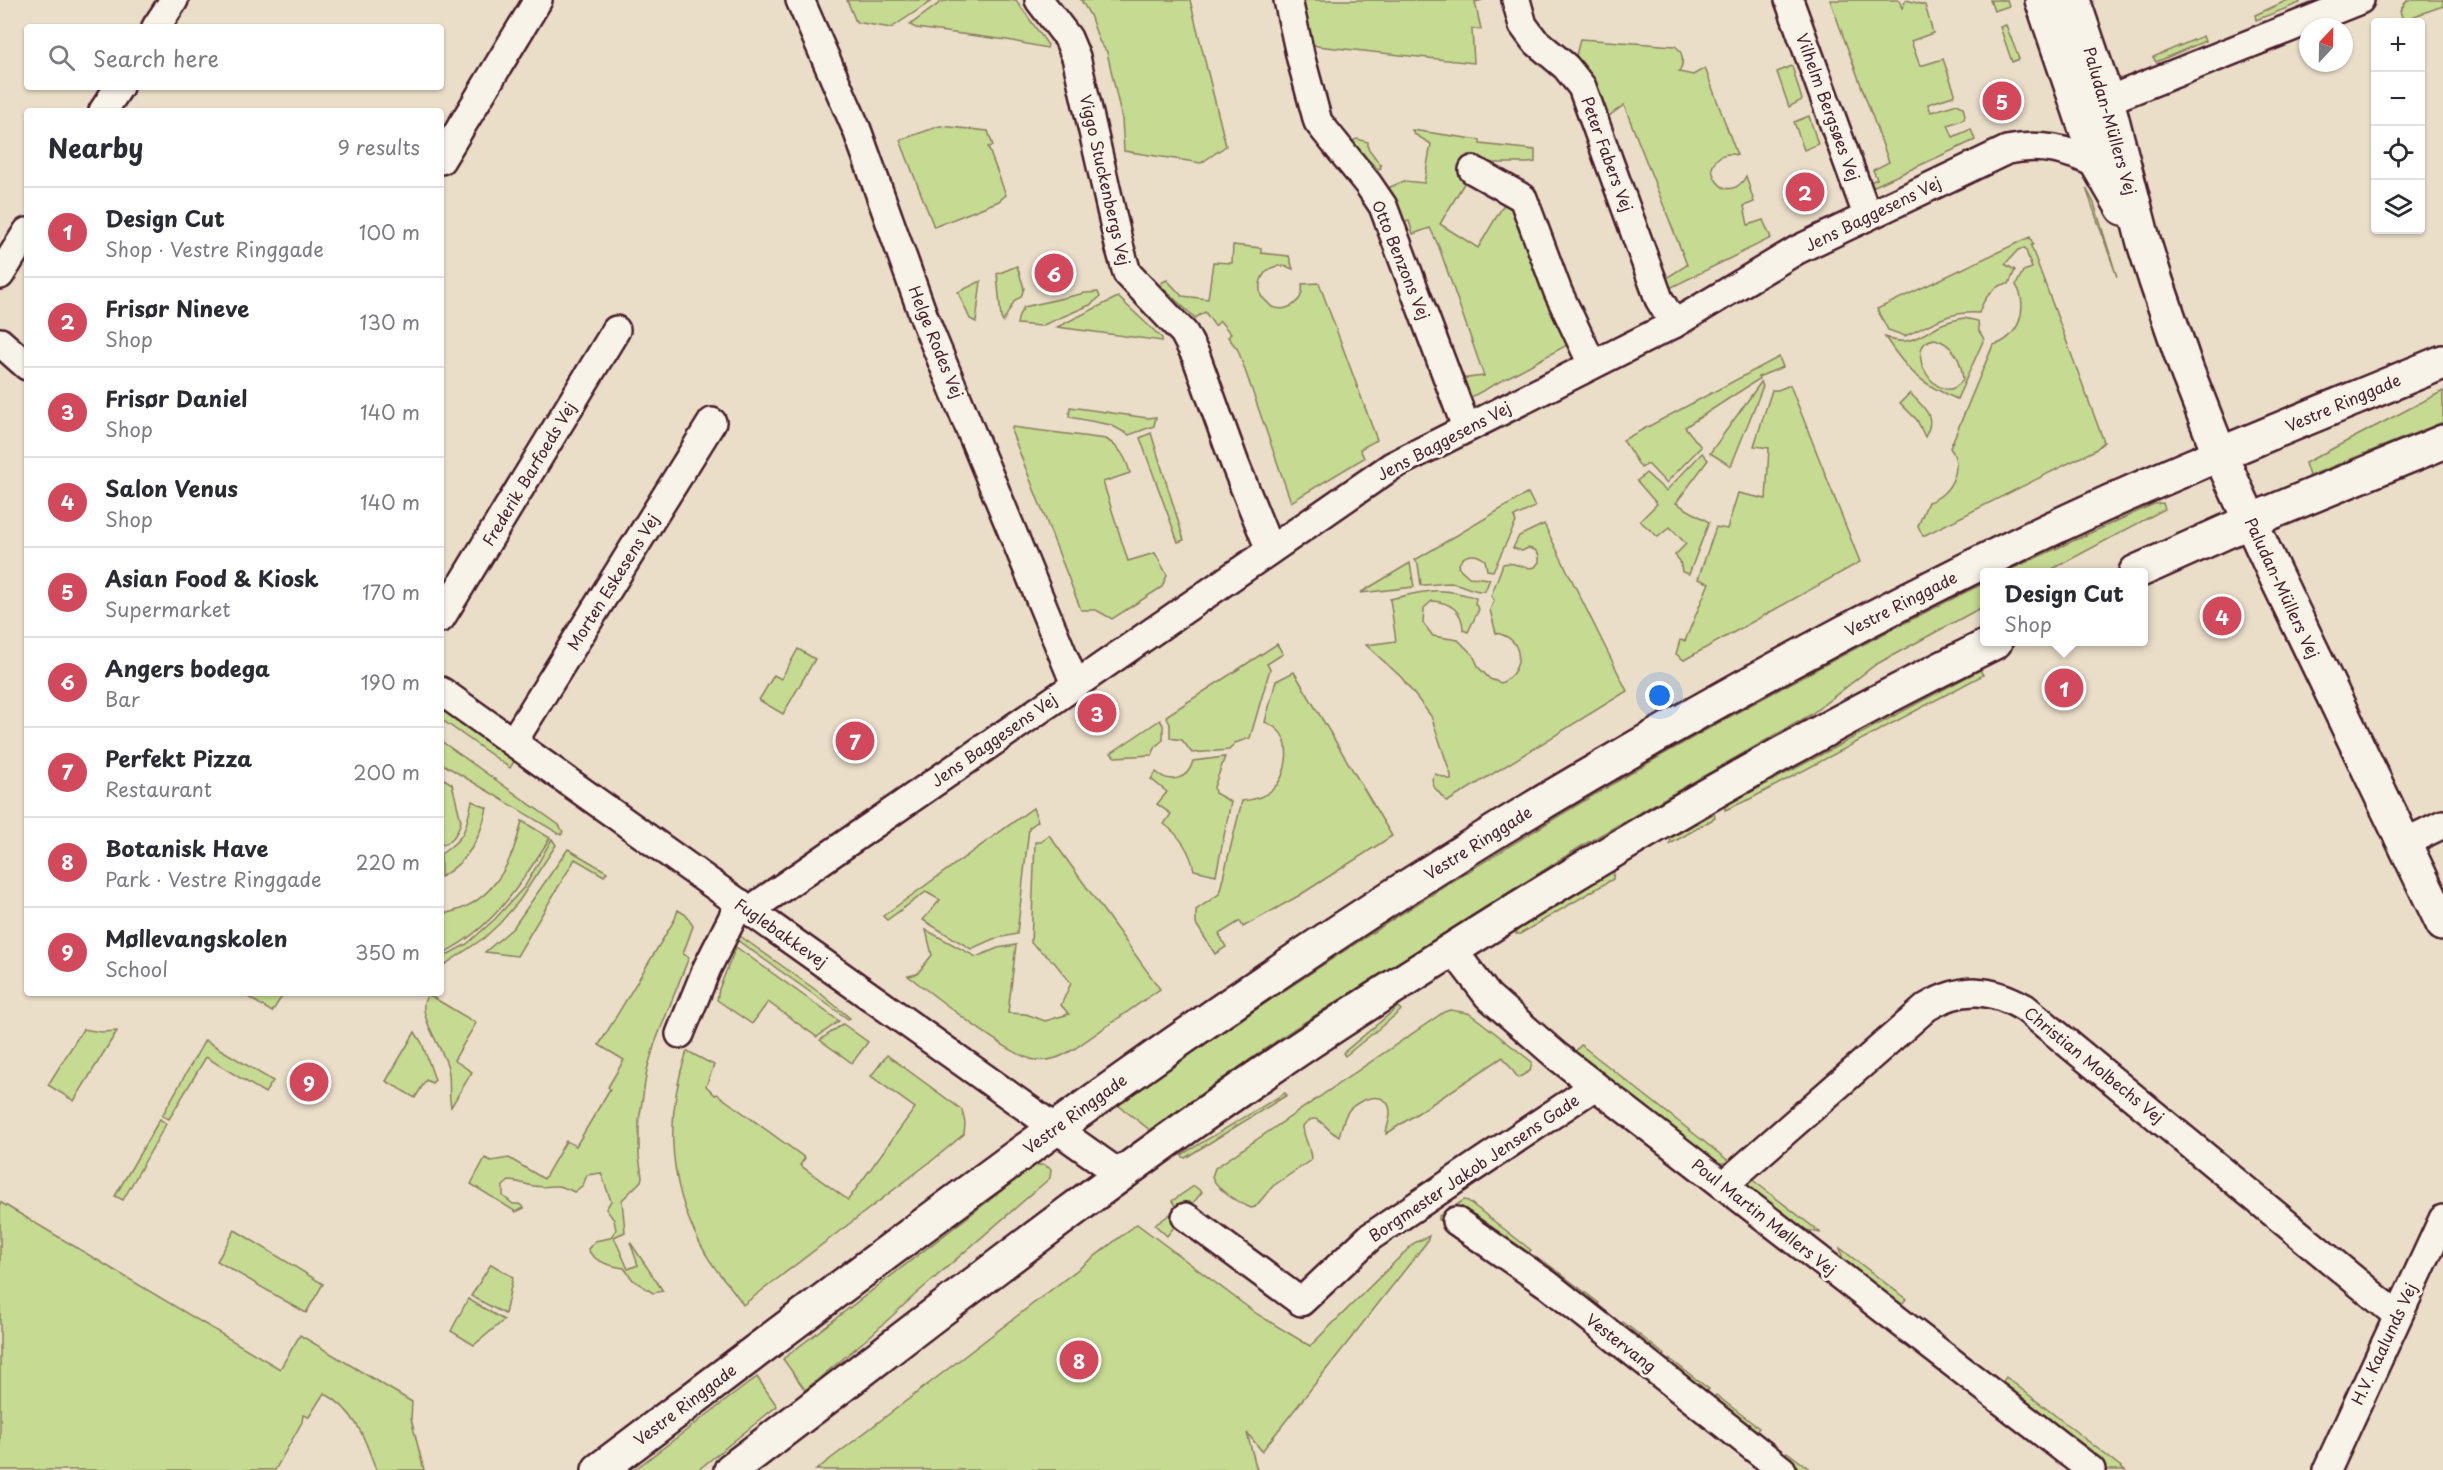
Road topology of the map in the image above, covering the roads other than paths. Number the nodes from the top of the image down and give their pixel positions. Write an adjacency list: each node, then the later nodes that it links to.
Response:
1 (174, 0): 12 (street)
2 (518, 0): 16 (street)
3 (538, 0): 17 (street)
4 (800, 0): 39 (street, Helge Rodes Vej)
5 (1039, 0): 35 (street, Viggo Stuckenbergs Vej)
6 (1288, 0): 31 (street, Otto Benzons Vej)
7 (1516, 0): 24 (street, Peter Fabers Vej)
8 (1788, 0): 20 (street, Vilhelm Bergsøes Vej)
9 (2042, 0): 14 (main road, Paludan-Müllers Vej)
10 (2073, 0): 14 (main road, Paludan-Müllers Vej)
11 (2360, 0): 14 (street)
12 (158, 24)
13 (117, 90): 15 (street)
14 (2093, 105): 18 (main road, Paludan-Müllers Vej); 22 (main road, Paludan-Müllers Vej)
15 (106, 108)
16 (444, 123)
17 (444, 155)
18 (2098, 165): 20 (street, Jens Baggesens Vej); 22 (main road, Paludan-Müllers Vej)
19 (1473, 170): 29 (street)
20 (1867, 215): 24 (street, Jens Baggesens Vej)
21 (24, 237): 23 (street)
22 (2144, 243): 33 (main road, Paludan-Müllers Vej)
23 (0, 275)
24 (1674, 324): 29 (street, Jens Baggesens Vej)
25 (616, 330): 37 (street, Frederik Barfoeds Vej)
26 (0, 342): 28 (street)
27 (2443, 362): 33 (main road, Vestre Ringgade)
28 (24, 363)
29 (1592, 364): 31 (street, Jens Baggesens Vej)
30 (712, 422): 41 (street, Morten Eskesens Vej)
31 (1466, 427): 35 (street, Jens Baggesens Vej)
32 (2443, 442): 34 (main road)
33 (2220, 455): 34 (main road, Paludan-Müllers Vej); 49 (main road, Vestre Ringgade)
34 (2250, 521): 36 (main road); 43 (main road, Paludan-Müllers Vej)
35 (1270, 550): 39 (street, Jens Baggesens Vej)
36 (2147, 568)
37 (444, 613)
38 (1987, 646): 46 (main road)
39 (1075, 684): 44 (street, Jens Baggesens Vej)
40 (444, 693): 41 (street, Fuglebakkevej)
41 (513, 742): 44 (street, Fuglebakkevej)
42 (2443, 824): 43 (street)
43 (2404, 843): 45 (main road, Paludan-Müllers Vej)
44 (745, 907): 47 (street); 49 (street, Fuglebakkevej)
45 (2443, 924)
46 (1452, 949): 48 (street, Poul Martin Møllers Vej); 50 (main road)
47 (680, 1034)
48 (1595, 1086): 51 (street, Poul Martin Møllers Vej); 52 (street, Borgmester Jakob Jensens Gade)
49 (1054, 1128): 50 (street, Fuglebakkevej); 56 (main road, Vestre Ringgade)
50 (1121, 1175): 57 (main road)
51 (1724, 1185): 55 (street, Christian Molbechs Vej); 59 (street, Poul Martin Møllers Vej)
52 (1186, 1217)
53 (2443, 1219): 55 (street, H.V. Kaalunds Vej)
54 (1456, 1221): 58 (street, Vestervang)
55 (2397, 1315): 60 (street, H.V. Kaalunds Vej)
56 (599, 1470)
57 (731, 1470)
58 (1782, 1470)
59 (2091, 1470)
60 (2327, 1470)

